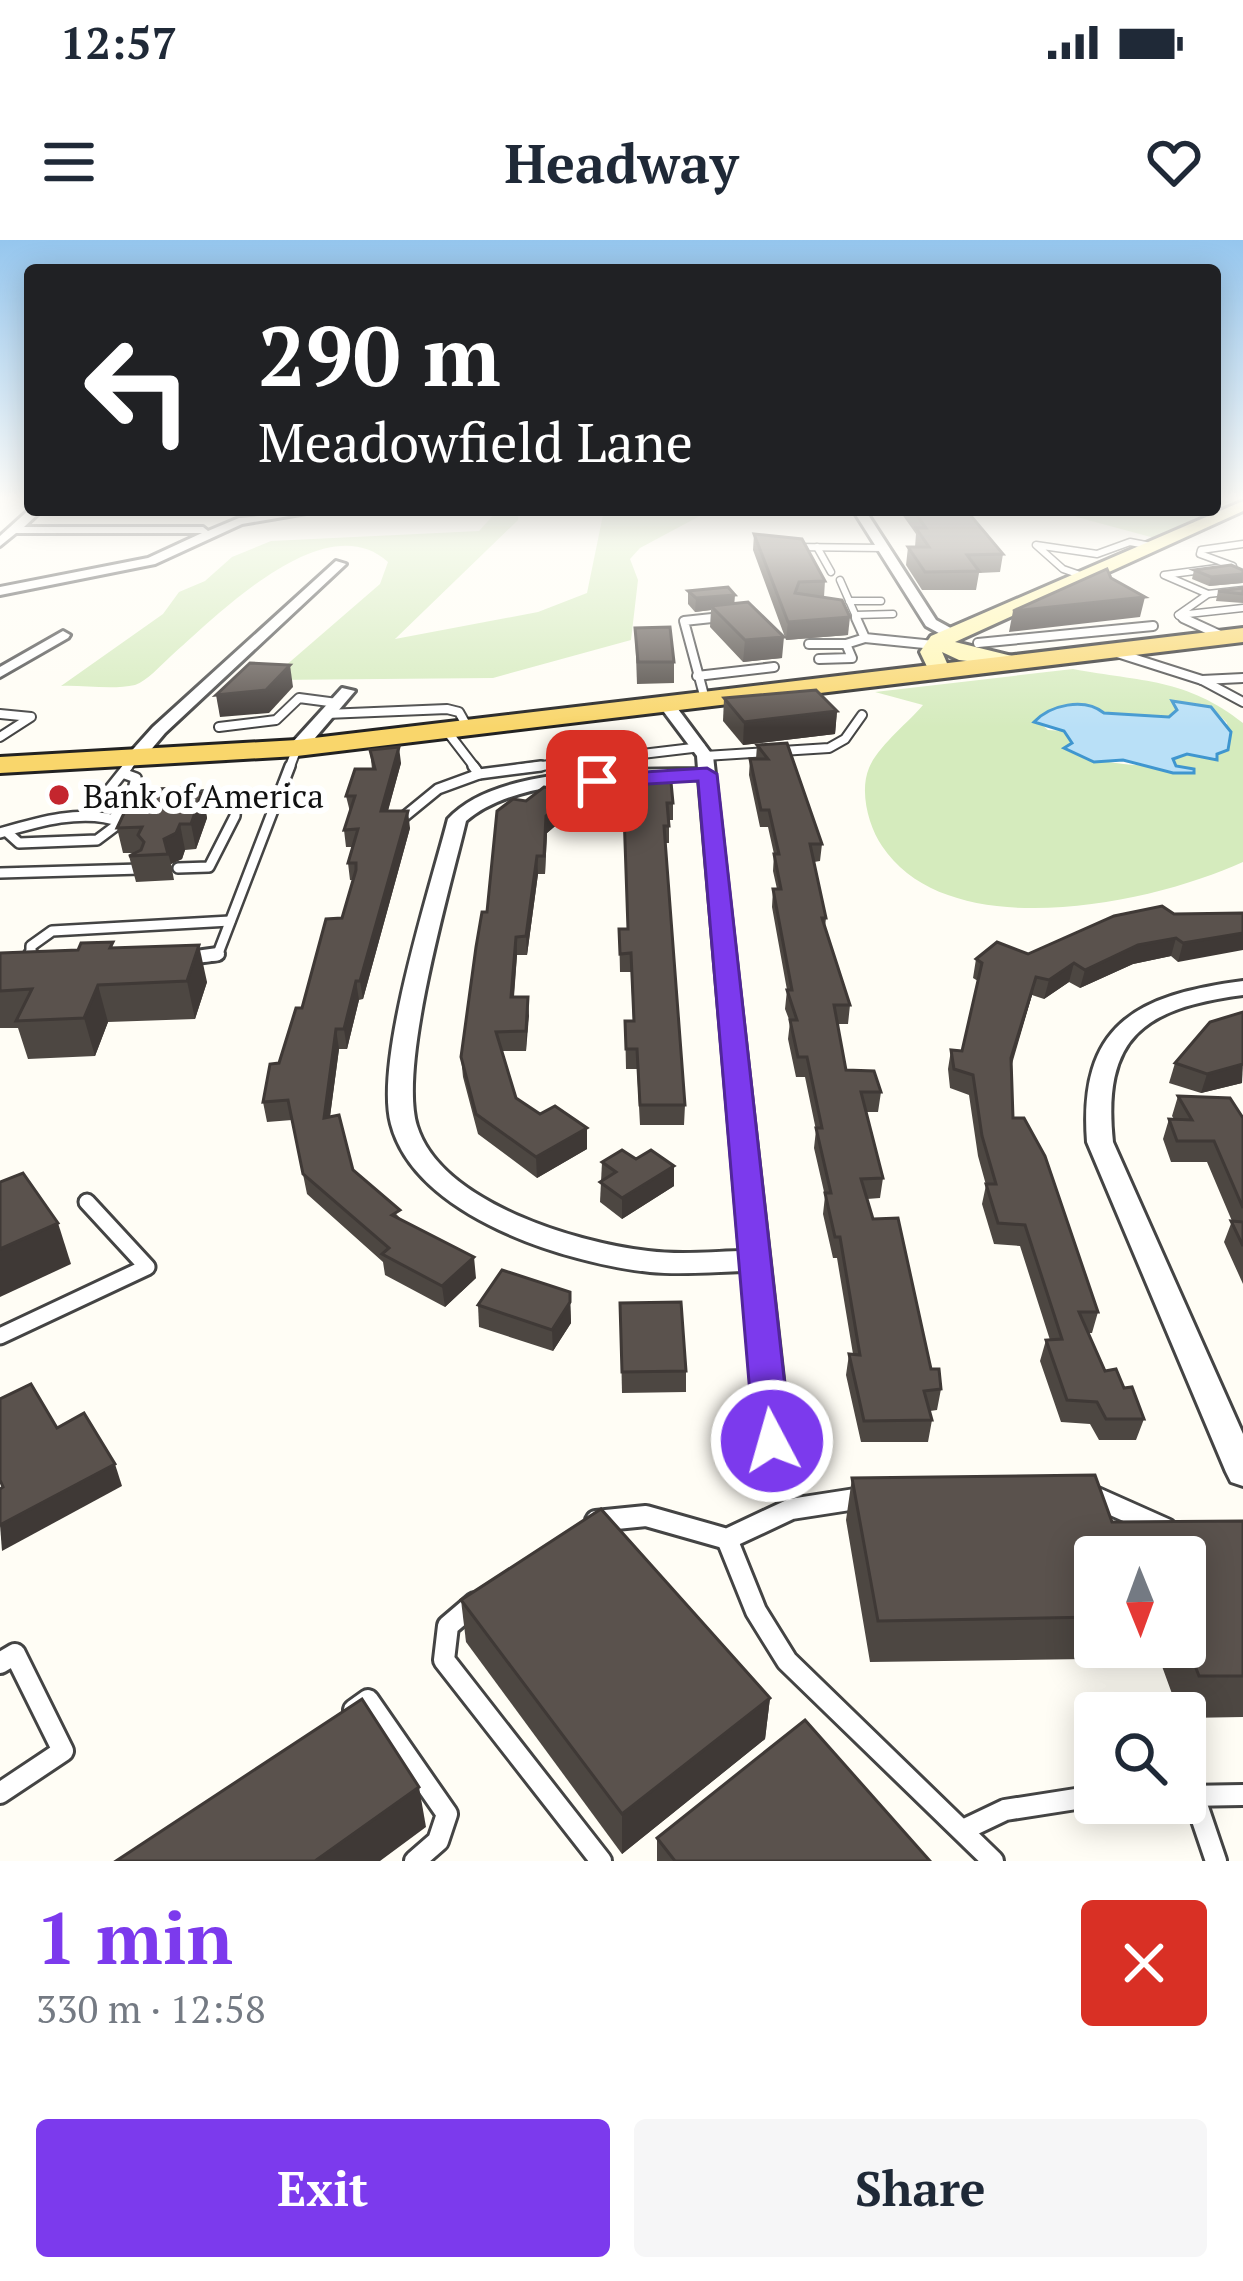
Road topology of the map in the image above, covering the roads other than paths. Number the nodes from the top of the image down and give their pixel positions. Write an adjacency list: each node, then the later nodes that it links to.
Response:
1 (72, 577): 8 (street)
2 (326, 577): 42 (street)
3 (901, 577): 24 (street)
4 (1065, 577): 24 (street)
5 (1168, 577): 9 (lane)
6 (840, 580): 12 (lane)
7 (1243, 590): 9 (lane)
8 (0, 591)
9 (1208, 594): 16 (lane)
10 (881, 601): 12 (lane)
11 (834, 606): 12 (lane)
12 (852, 607): 15 (lane); 19 (lane)
13 (1243, 608): 16 (lane)
14 (746, 614): 30 (lane)
15 (893, 614)
16 (1178, 615): 18 (lane)
17 (63, 635): 27 (street)
18 (1238, 637): 20 (main road)
19 (865, 638): 23 (lane); 24 (lane)
20 (1115, 640): 21 (lane); 24 (main road); 29 (lane)
21 (978, 643)
22 (809, 644): 23 (lane)
23 (846, 644): 25 (lane)
24 (941, 648): 30 (main road)
25 (819, 659)
26 (774, 667): 30 (lane)
27 (0, 673)
28 (1243, 677): 29 (lane)
29 (1202, 680): 32 (lane)
30 (701, 688): 33 (main road)
31 (337, 702): 36 (lane); 37 (lane); 39 (street)
32 (1243, 702)
33 (666, 704): 37 (main road); 40 (street)
34 (0, 714): 38 (lane)
35 (862, 715): 40 (lane)
36 (219, 727)
37 (457, 729): 39 (main road); 43 (lane)
38 (0, 737)
39 (297, 748): 42 (main road); 51 (lane)
40 (704, 759): 43 (lane); 56 (street); 56 (street)
41 (0, 765): 42 (main road)
42 (128, 767): 44 (lane); 44 (lane)
43 (479, 774): 45 (lane)
44 (116, 801): 46 (lane); 48 (lane)
45 (405, 816)
46 (113, 819): 47 (lane); 47 (lane)
47 (4, 833)
48 (178, 868)
49 (141, 869): 50 (lane)
50 (0, 873)
51 (230, 921): 52 (lane); 53 (lane)
52 (168, 959)
53 (54, 963)
54 (1243, 988): 59 (street)
55 (88, 1202): 57 (lane)
56 (754, 1261): 58 (street)
57 (0, 1336)
58 (772, 1441)
59 (1243, 1472)
60 (1078, 1493): 63 (lane)
61 (872, 1497): 64 (lane)
62 (571, 1536): 64 (lane)
63 (1186, 1536)
64 (727, 1539): 73 (lane)
65 (500, 1585): 75 (lane)
66 (0, 1663): 68 (lane)
67 (330, 1727): 74 (lane)
68 (0, 1793)
69 (1206, 1796): 70 (lane)
70 (1243, 1796)
71 (1074, 1799): 73 (lane)
72 (1201, 1824): 77 (lane)
73 (963, 1830): 76 (lane)
74 (416, 1861)
75 (601, 1861)
76 (993, 1861)
77 (1216, 1861)

